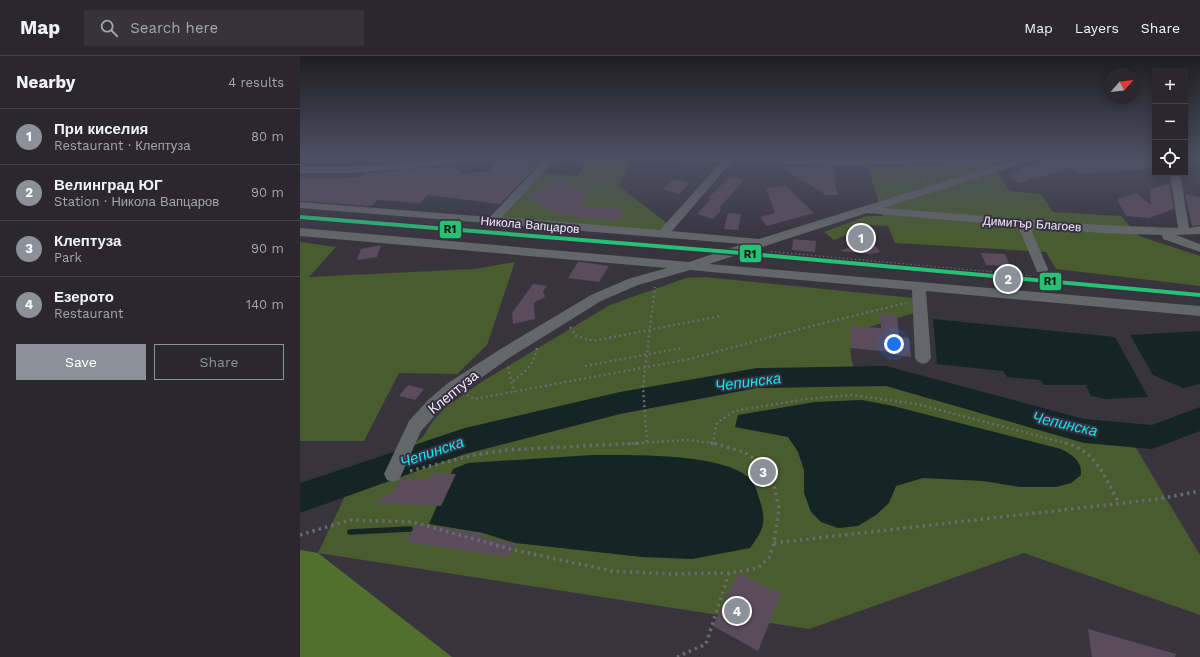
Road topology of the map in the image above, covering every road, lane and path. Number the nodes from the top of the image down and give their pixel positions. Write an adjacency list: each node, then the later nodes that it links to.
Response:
1 (526, 185): 9 (street)
2 (706, 185): 15 (street)
3 (925, 185): 6 (path)
4 (942, 185): 6 (street, Клептуза)
5 (1177, 185): 14 (street)
6 (926, 190): 8 (street, Клептуза)
7 (300, 205): 9 (street, Никола Вапцаров)
8 (864, 210): 10 (street, Димитър Благоев); 16 (street, Клептуза)
9 (491, 222): 15 (street, Никола Вапцаров)
10 (1023, 224): 12 (street, Димитър Благоев); 19 (street)
11 (1200, 230): 14 (street, Димитър Благоев)
12 (1153, 231): 14 (street, Димитър Благоев); 17 (street)
13 (300, 232): 18 (street)
14 (1184, 232)
15 (662, 235): 16 (street, Никола Вапцаров)
16 (761, 242): 18 (street, Клептуза); 19 (path)
17 (1200, 248)
18 (687, 267): 20 (street, Клептуза); 21 (street)
19 (1042, 269)
20 (655, 275): 24 (street, Клептуза); 25 (path)
21 (920, 294): 22 (street); 29 (street); 31 (path)
22 (1200, 311)
23 (720, 316): 25 (path)
24 (564, 318): 25 (path); 26 (street, Клептуза)
25 (649, 329): 28 (path)
26 (540, 333): 32 (street, Клептуза); 33 (path)
27 (682, 348): 28 (path)
28 (646, 355): 30 (path); 31 (path)
29 (923, 358)
30 (585, 366)
31 (644, 368): 33 (path); 34 (path)
32 (454, 388): 33 (path); 37 (street, Клептуза)
33 (514, 392)
34 (648, 442): 35 (path); 36 (path)
35 (713, 443): 39 (path); 41 (path)
36 (430, 467)
37 (394, 472)
38 (1200, 491): 39 (path)
39 (1119, 503): 41 (path)
40 (300, 535): 42 (path)
41 (774, 543): 42 (path)
42 (729, 573): 43 (path)
43 (677, 657)

